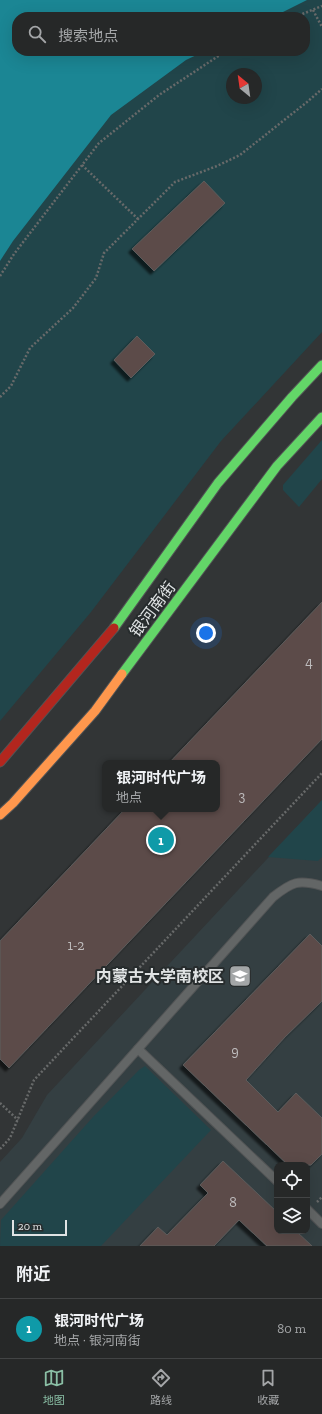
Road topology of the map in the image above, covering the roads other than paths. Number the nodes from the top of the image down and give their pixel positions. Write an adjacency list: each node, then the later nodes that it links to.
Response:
1 (322, 365): 3 (main road, 银河南街)
2 (322, 417): 4 (main road, 银河南街)
3 (0, 762)
4 (0, 815)
5 (322, 886): 6 (lane)
6 (138, 1049): 7 (lane); 8 (lane)
7 (274, 1178)
8 (0, 1204)
9 (310, 1212): 10 (lane)
10 (322, 1224)

